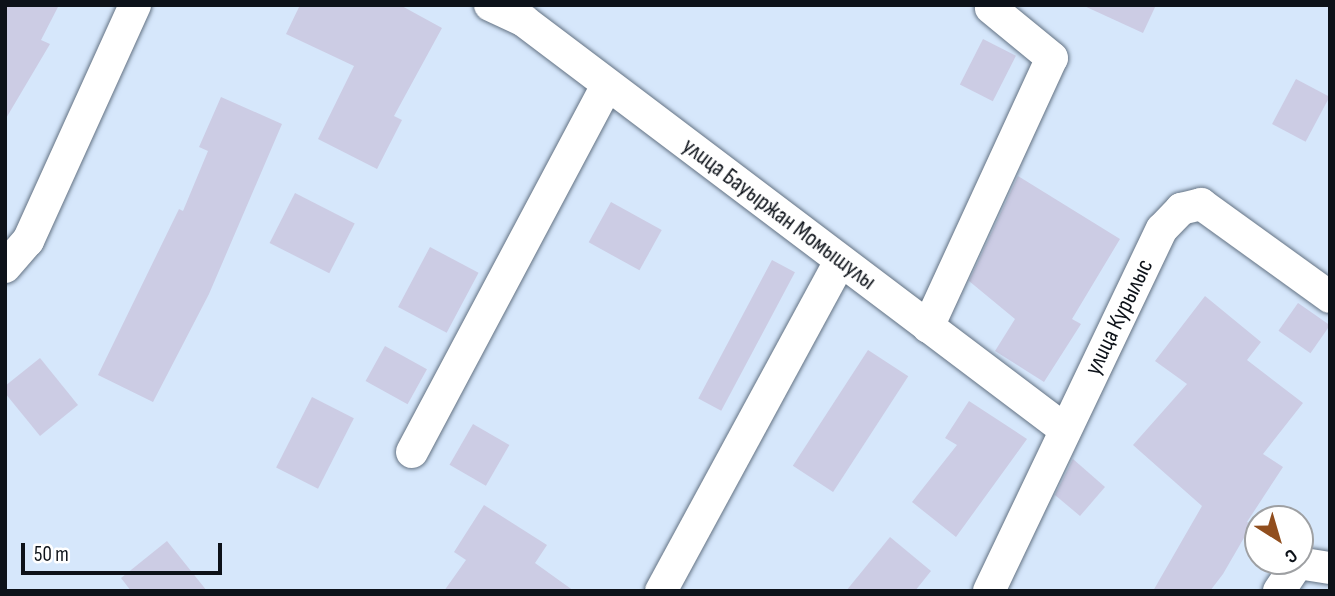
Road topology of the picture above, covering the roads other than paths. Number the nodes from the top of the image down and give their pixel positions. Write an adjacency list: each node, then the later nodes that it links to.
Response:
1 (135, 5): 7 (street)
2 (490, 5): 4 (street, улица Бауыржан Момышулы)
3 (991, 8): 9 (street)
4 (529, 13): 5 (street, улица Бауыржан Момышулы)
5 (607, 85): 6 (street, улица Бауыржан Момышулы); 11 (street)
6 (840, 261): 9 (street, улица Бауыржан Момышулы); 13 (street)
7 (5, 267)
8 (1330, 297): 10 (street, улица Курылыс)
9 (928, 327): 10 (street, улица Бауыржан Момышулы)
10 (1064, 429): 14 (street, улица Курылыс)
11 (412, 452)
12 (1330, 568): 15 (street)
13 (661, 591)
14 (989, 591)
15 (1279, 591)

